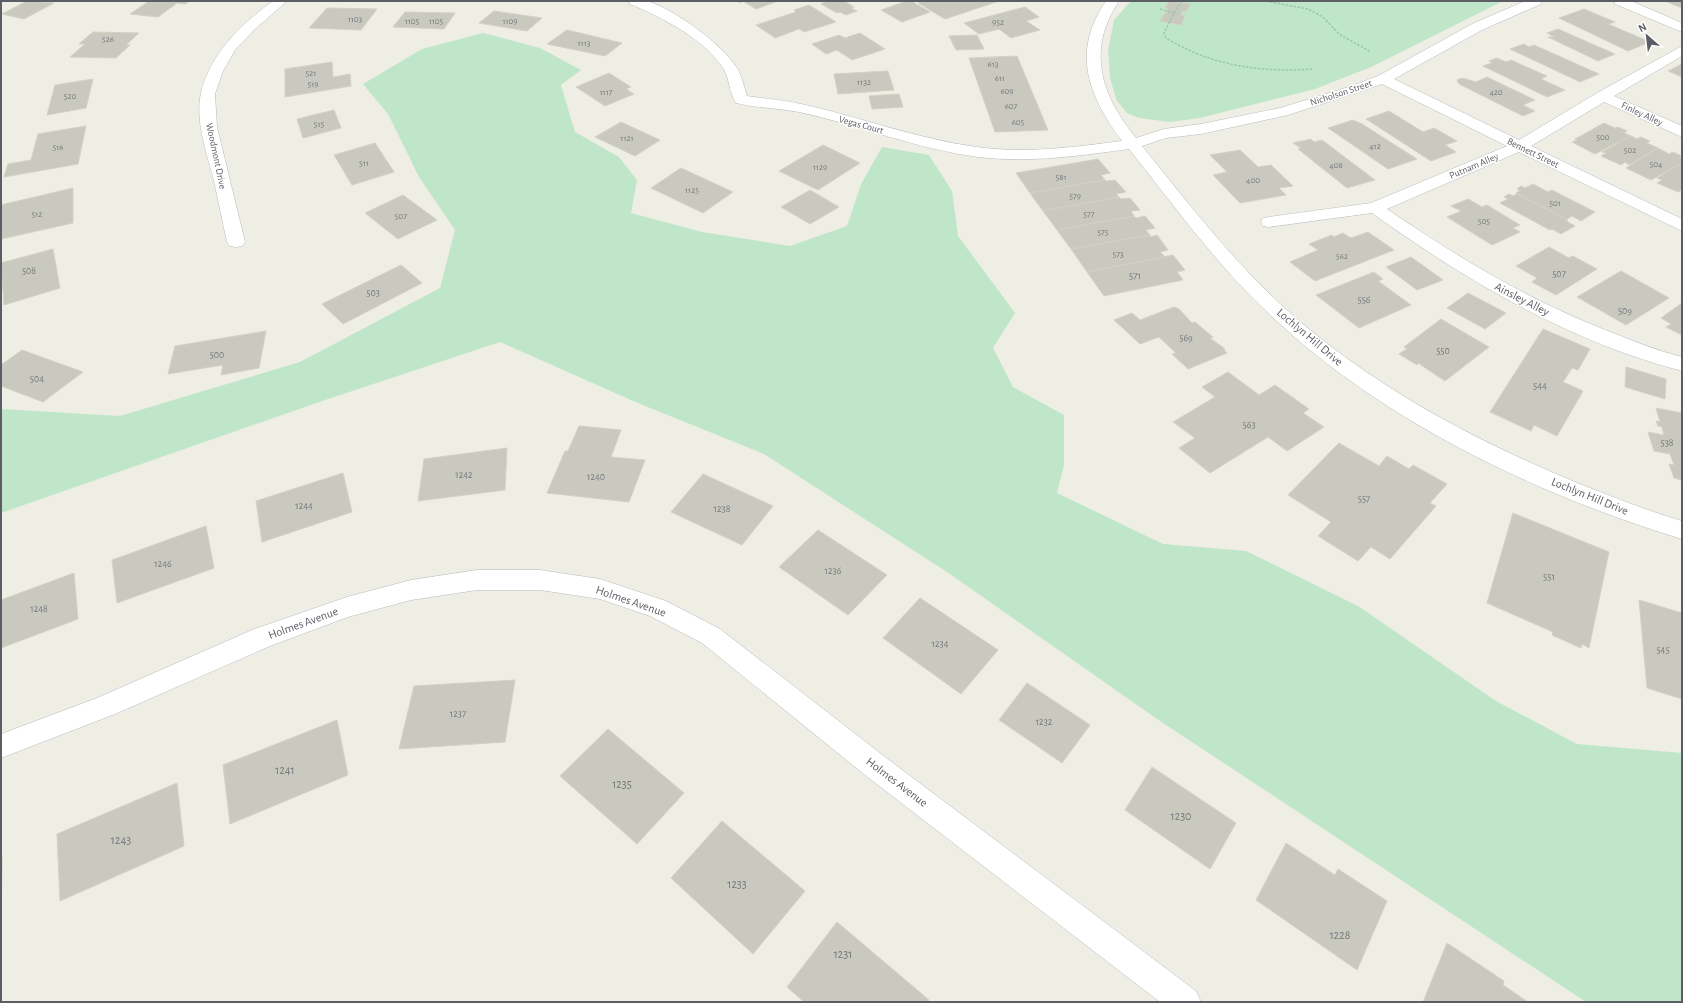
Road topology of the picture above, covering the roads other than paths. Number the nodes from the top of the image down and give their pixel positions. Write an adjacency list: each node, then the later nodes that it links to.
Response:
1 (281, 1): 16 (street, Woodmont Drive)
2 (635, 1): 11 (street, Vegas Court)
3 (1536, 1): 8 (street, Nicholson Street)
4 (1620, 1): 6 (street)
5 (1110, 2): 11 (street, Lochlyn Hill Drive)
6 (1682, 28)
7 (1682, 50): 9 (street, Putnam Alley)
8 (1383, 79): 11 (street, Nicholson Street); 12 (street, Bennett Street)
9 (1602, 96): 10 (street, Finley Alley); 12 (street, Putnam Alley)
10 (1682, 132)
11 (1132, 144): 18 (street, Lochlyn Hill Drive)
12 (1519, 146): 13 (street, Putnam Alley); 15 (street, Bennett Street)
13 (1375, 208): 14 (street, Putnam Alley); 17 (street, Ainsley Alley)
14 (1269, 222)
15 (1682, 226)
16 (236, 242)
17 (1682, 364)
18 (1682, 530)
19 (1, 746): 20 (street, Holmes Avenue)
20 (1185, 1002)

